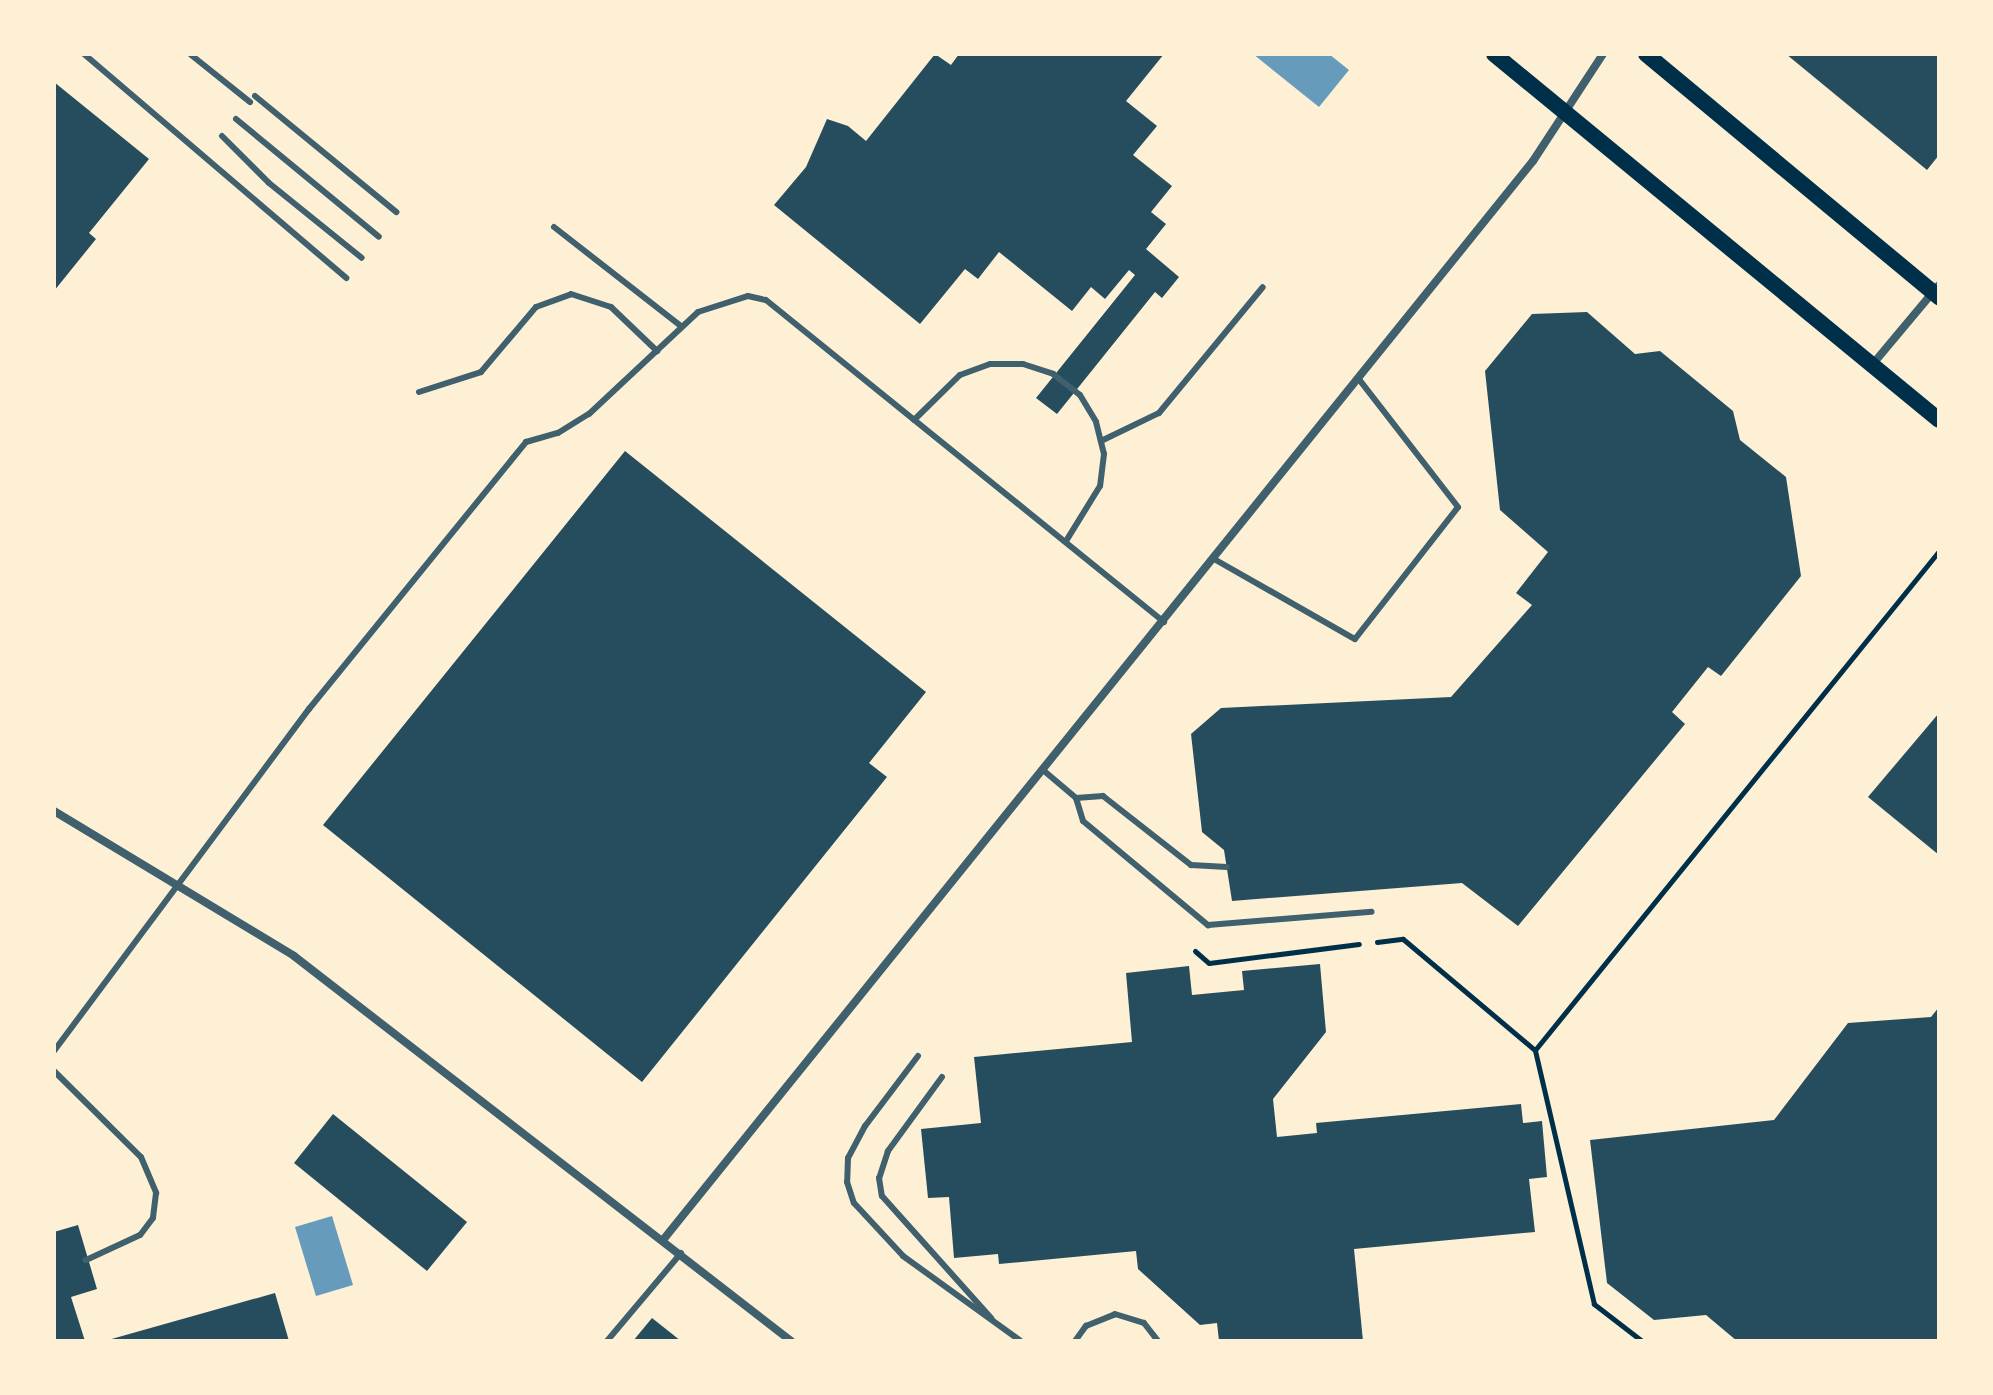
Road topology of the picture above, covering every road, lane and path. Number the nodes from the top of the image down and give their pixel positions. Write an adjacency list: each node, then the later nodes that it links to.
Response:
1 (84, 54): 13 (lane)
2 (190, 54): 9 (lane)
3 (1494, 54): 6 (main road)
4 (1603, 54): 6 (street)
5 (1646, 54): 15 (main road)
6 (1566, 116): 18 (main road); 19 (street)
7 (236, 119): 11 (lane)
8 (222, 136): 12 (lane)
9 (396, 212)
10 (554, 227): 16 (lane)
11 (379, 237)
12 (362, 258)
13 (346, 278)
14 (1263, 287): 23 (lane)
15 (1937, 292): 18 (street)
16 (682, 327): 17 (lane); 21 (lane)
17 (657, 351): 20 (lane); 32 (lane)
18 (1872, 365): 22 (main road)
19 (1358, 378): 26 (street); 26 (lane)
20 (419, 392)
21 (914, 420): 23 (lane); 24 (lane)
22 (1939, 420)
23 (1101, 441): 24 (lane)
24 (1066, 541): 27 (lane)
25 (1939, 551): 47 (path)
26 (1214, 559): 27 (street)
27 (1164, 622): 28 (street)
28 (1043, 770): 29 (lane); 38 (street)
29 (1076, 798): 31 (lane); 33 (lane)
30 (54, 811): 32 (street)
31 (1227, 867)
32 (177, 882): 34 (lane); 38 (street)
33 (1371, 912)
34 (54, 1051)
35 (918, 1056): 41 (lane)
36 (54, 1071): 40 (lane)
37 (942, 1077): 41 (lane)
38 (663, 1240): 39 (street)
39 (681, 1253): 42 (lane); 43 (street)
40 (86, 1260)
41 (996, 1324): 44 (lane)
42 (607, 1341)
43 (791, 1341)
44 (1021, 1341)
45 (1075, 1341): 46 (lane)
46 (1158, 1341)
47 (1642, 1341)

